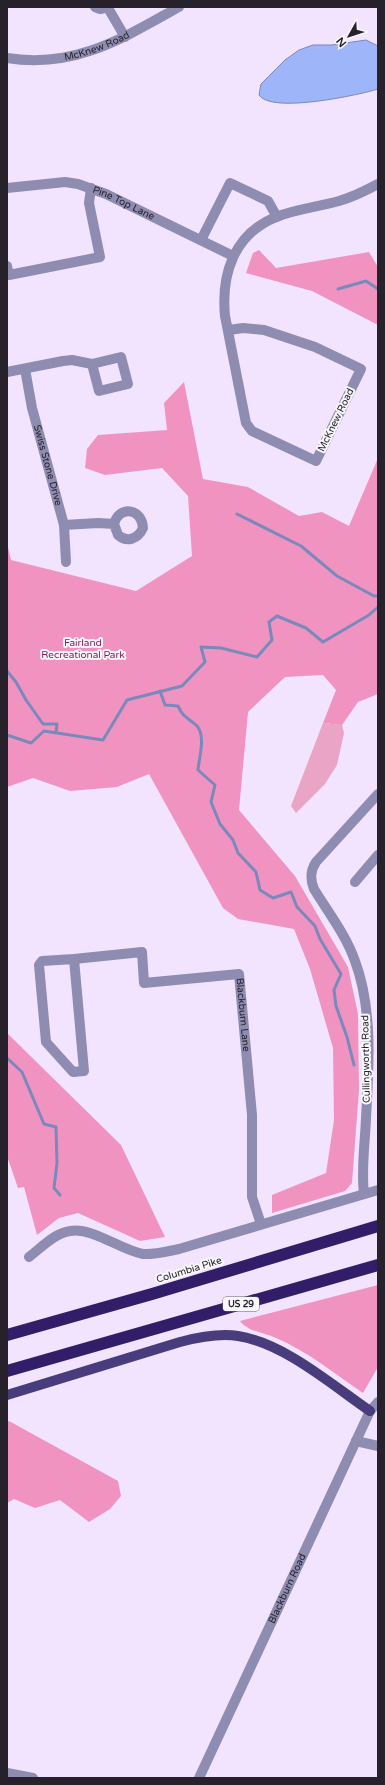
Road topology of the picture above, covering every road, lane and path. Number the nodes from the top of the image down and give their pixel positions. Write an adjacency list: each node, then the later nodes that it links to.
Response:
1 (94, 7): 2 (street)
2 (109, 7): 4 (street)
3 (179, 7): 4 (street, McKnew Road)
4 (125, 37): 5 (street, McKnew Road)
5 (7, 58)
6 (378, 184): 9 (street, McKnew Road)
7 (7, 188): 8 (street, Pine Top Lane)
8 (91, 188): 10 (street, Pine Top Lane); 12 (street)
9 (277, 217): 10 (street); 11 (street, McKnew Road)
10 (201, 240): 11 (street, Pine Top Lane)
11 (233, 256): 13 (street, McKnew Road)
12 (7, 266)
13 (229, 330): 13 (street, McKnew Road)
14 (92, 364): 15 (street)
15 (25, 369): 16 (street); 18 (street, Swiss Stone Drive)
16 (7, 372)
17 (114, 524): 18 (street)
18 (64, 525): 19 (street, Swiss Stone Drive)
19 (66, 562)
20 (378, 795): 25 (street, Cullingworth Road)
21 (378, 855): 22 (street)
22 (355, 882)
23 (74, 958): 23 (street, Blackburn Lane); 26 (street, Blackburn Lane)
24 (378, 1190): 25 (street)
25 (364, 1194): 26 (street)
26 (261, 1224): 28 (street)
27 (378, 1226): 30 (highway, Columbia Pike)
28 (29, 1257)
29 (378, 1265): 31 (highway, US 29)
30 (7, 1335)
31 (103, 1344): 32 (highway, US 29); 33 (highway)
32 (7, 1371)
33 (7, 1378)
34 (7, 1395): 36 (main road)
35 (378, 1402): 36 (street, Blackburn Road)
36 (370, 1411): 37 (street, Blackburn Road)
37 (356, 1441): 38 (street); 41 (street, Blackburn Road)
38 (378, 1446)
39 (7, 1773): 40 (street)
40 (33, 1778)
41 (199, 1778)

